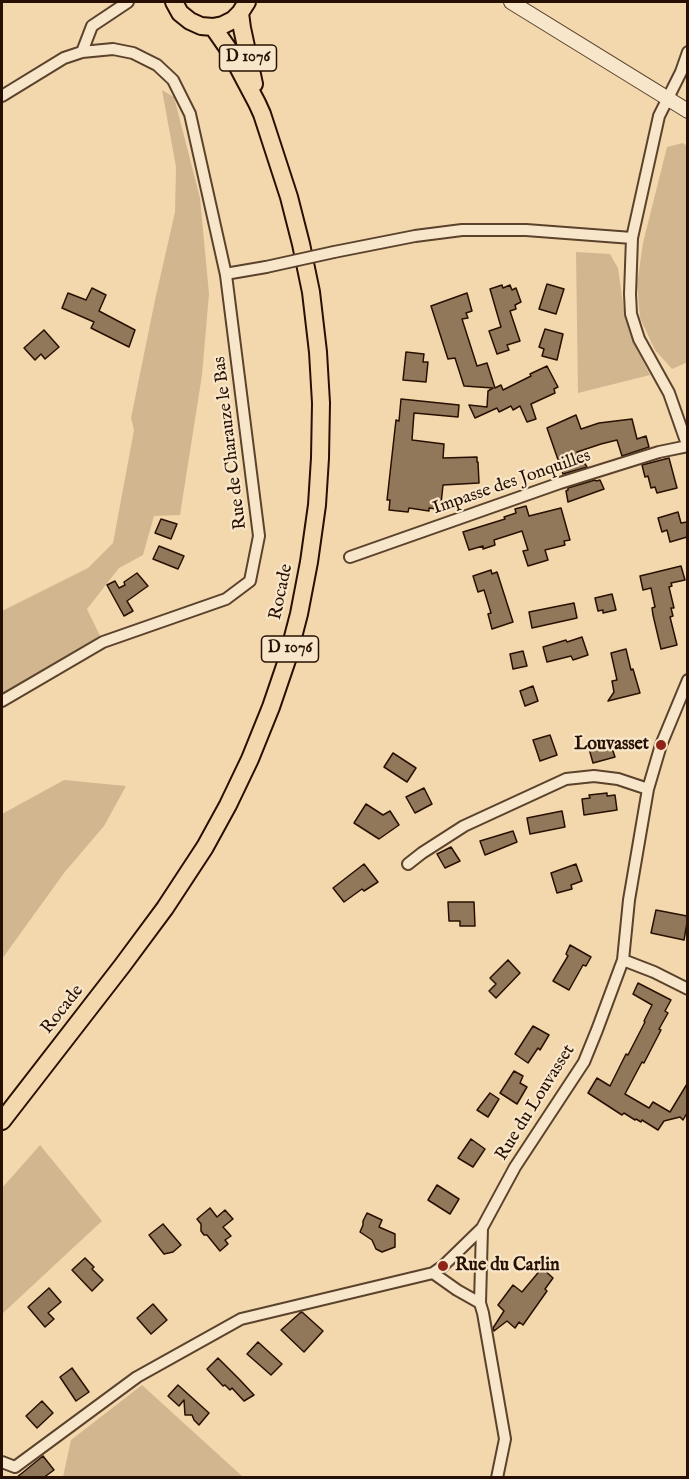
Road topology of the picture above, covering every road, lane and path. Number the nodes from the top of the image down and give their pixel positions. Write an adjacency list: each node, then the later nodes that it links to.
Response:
1 (128, 2): 6 (street)
2 (174, 2): 5 (main road)
3 (510, 2): 9 (street)
4 (244, 7): 5 (main road); 10 (main road, Rocade / D 1076)
5 (213, 27): 10 (main road, Rocade / D 1076)
6 (82, 52): 8 (street, Rue de Charauze le Bas); 13 (street, Rue de Charauze le Bas)
7 (687, 52): 9 (street)
8 (2, 96)
9 (667, 98): 11 (street); 12 (street)
10 (257, 103): 22 (main road, Rocade / D 1076)
11 (687, 111)
12 (632, 238): 13 (street, bridge); 14 (street)
13 (226, 275): 17 (street, Rue de Charauze le Bas)
14 (687, 446): 15 (street, Impasse des Jonquilles)
15 (350, 557)
16 (687, 680): 18 (street, Rue du Louvasset)
17 (2, 700)
18 (648, 789): 19 (street); 20 (street, Rue du Louvasset)
19 (408, 864)
20 (623, 960): 21 (street); 23 (street, Rue du Louvasset)
21 (687, 989)
22 (2, 1121)
23 (482, 1228): 24 (street); 25 (street, Rue du Louvasset)
24 (433, 1273): 25 (street); 26 (street)
25 (480, 1303): 27 (street, Rue du Louvasset)
26 (2, 1462)
27 (497, 1478)

